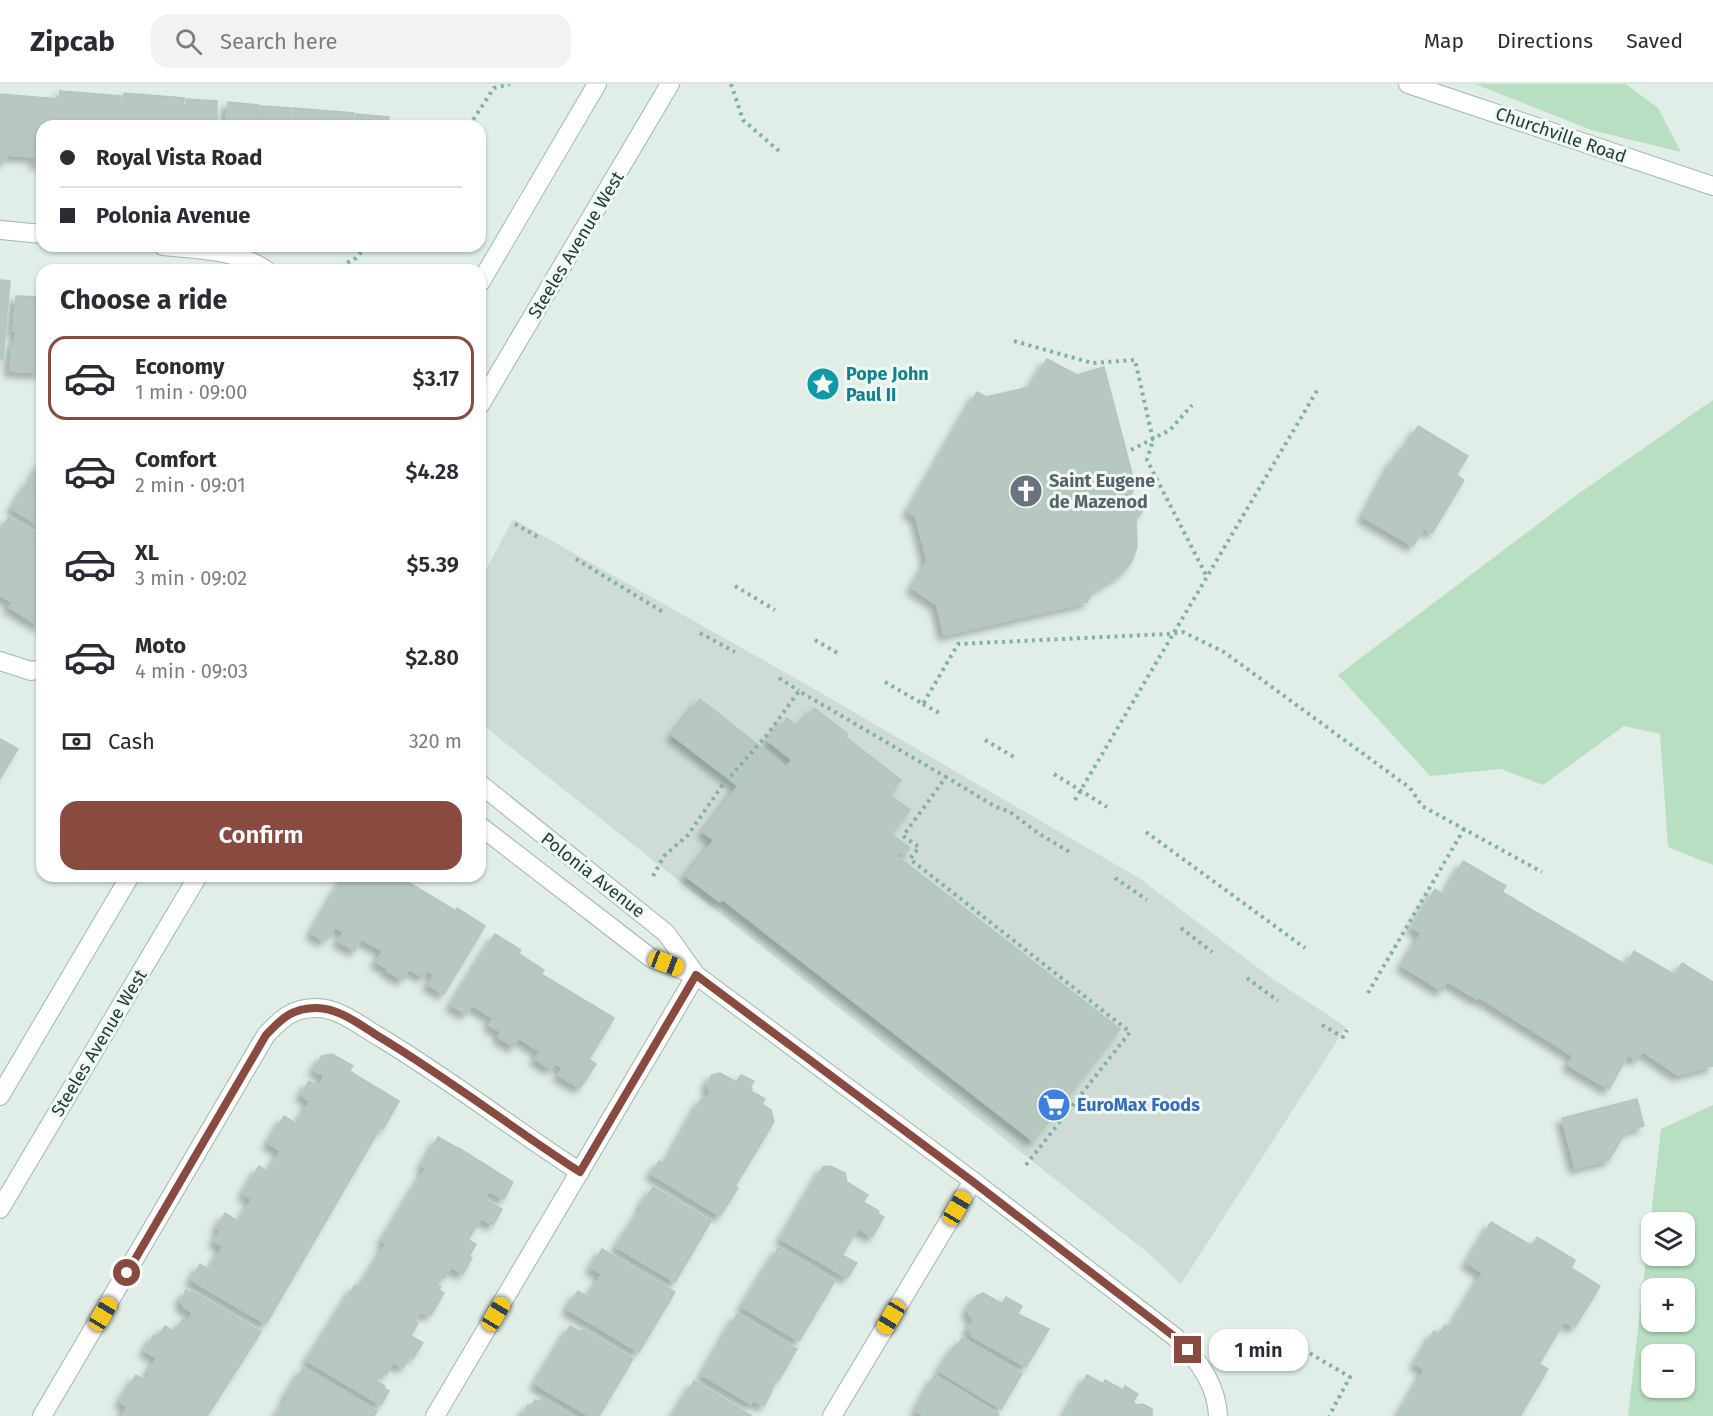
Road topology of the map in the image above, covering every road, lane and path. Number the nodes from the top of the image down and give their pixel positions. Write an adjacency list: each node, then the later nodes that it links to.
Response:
1 (510, 84): 6 (path)
2 (597, 84): 15 (street)
3 (670, 84): 18 (street, Steeles Avenue West)
4 (731, 84): 7 (path)
5 (1408, 84): 8 (street, Churchville Road)
6 (473, 120)
7 (779, 152)
8 (1713, 186)
9 (0, 230): 10 (street)
10 (36, 233)
11 (221, 252): 13 (street)
12 (361, 252): 14 (path)
13 (258, 264)
14 (345, 264)
15 (486, 273)
16 (1014, 341): 20 (path)
17 (1318, 389): 25 (path)
18 (486, 395)
19 (1192, 405): 20 (path)
20 (1153, 440): 21 (path); 25 (path)
21 (1131, 450)
22 (515, 525): 23 (path)
23 (540, 538)
24 (576, 559): 28 (path)
25 (1207, 578): 30 (path)
26 (735, 586): 27 (path)
27 (775, 610)
28 (663, 612)
29 (700, 633): 32 (path)
30 (1174, 633): 39 (path); 46 (path); 49 (path)
31 (814, 640): 33 (path)
32 (735, 652)
33 (839, 654)
34 (0, 661): 35 (street)
35 (36, 670)
36 (779, 678): 38 (path)
37 (885, 682): 39 (path)
38 (800, 691): 44 (path); 56 (path)
39 (924, 704): 40 (path)
40 (941, 714)
41 (985, 740): 42 (path)
42 (1014, 757)
43 (1054, 774): 46 (path)
44 (946, 777): 53 (path); 71 (path)
45 (486, 789): 64 (street, Polonia Avenue)
46 (1081, 790): 47 (path); 48 (path)
47 (1075, 800)
48 (1107, 807)
49 (1464, 829): 55 (path); 66 (path)
50 (486, 831): 64 (street, Polonia Avenue)
51 (1146, 832): 62 (path)
52 (1054, 834): 53 (path)
53 (1050, 840): 54 (path)
54 (1072, 854)
55 (1542, 872)
56 (652, 876)
57 (1115, 878): 60 (path)
58 (126, 882): 70 (street)
59 (194, 882): 74 (street, Steeles Avenue West)
60 (1147, 900)
61 (1180, 928): 63 (path)
62 (1305, 948)
63 (1212, 952)
64 (696, 975): 72 (street); 73 (street, Polonia Avenue)
65 (1247, 978): 67 (path)
66 (1368, 993)
67 (1278, 1001)
68 (1322, 1025): 69 (path)
69 (1347, 1030)
70 (0, 1096)
71 (1026, 1165)
72 (580, 1172): 76 (street); 77 (street)
73 (972, 1181): 78 (street); 79 (street, Polonia Avenue)
74 (0, 1209)
75 (1228, 1353): 80 (path)
76 (42, 1416)
77 (435, 1416)
78 (832, 1416)
79 (1218, 1416)
80 (1329, 1416)

